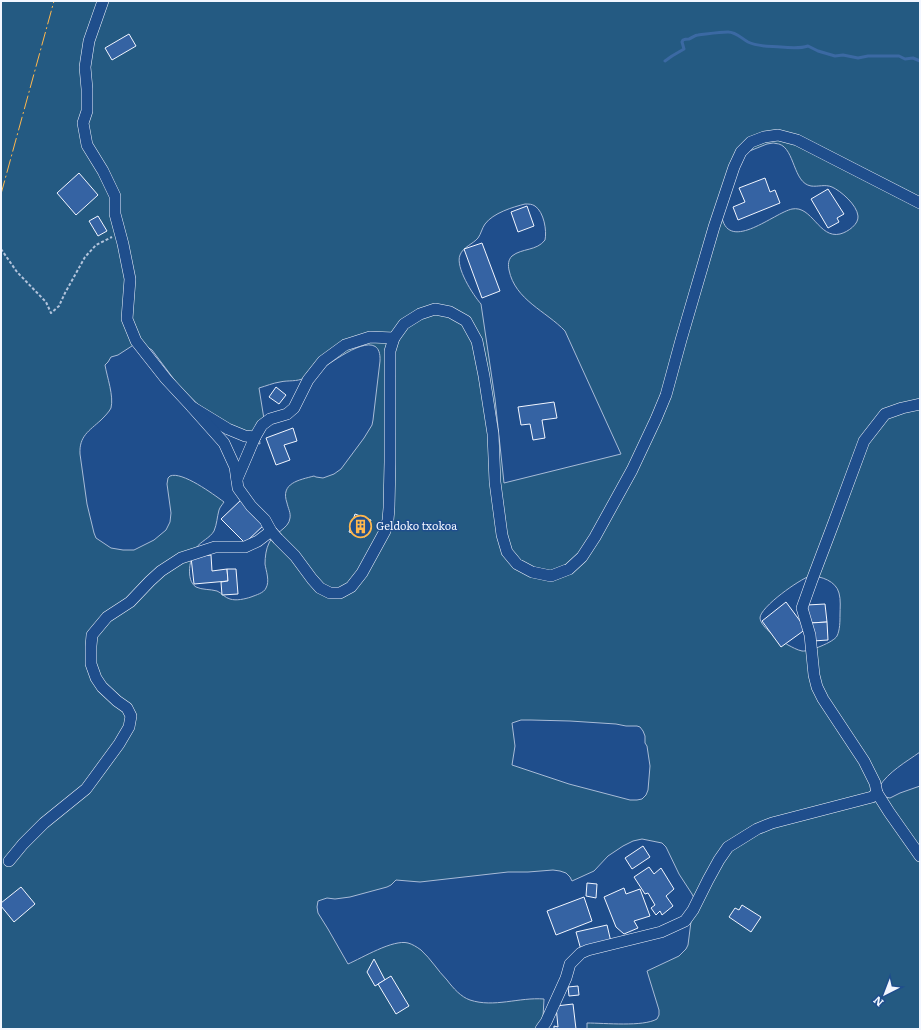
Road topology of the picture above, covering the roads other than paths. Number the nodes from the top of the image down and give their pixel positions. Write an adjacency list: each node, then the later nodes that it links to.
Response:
1 (103, 1): 5 (street)
2 (920, 203): 3 (street)
3 (394, 338): 6 (street); 8 (street)
4 (920, 404): 9 (street)
5 (192, 407): 6 (street); 7 (street)
6 (255, 437): 7 (street)
7 (237, 479): 8 (street)
8 (271, 531): 11 (street)
9 (877, 793): 10 (street); 12 (street)
10 (920, 856)
11 (9, 861)
12 (541, 1029)

